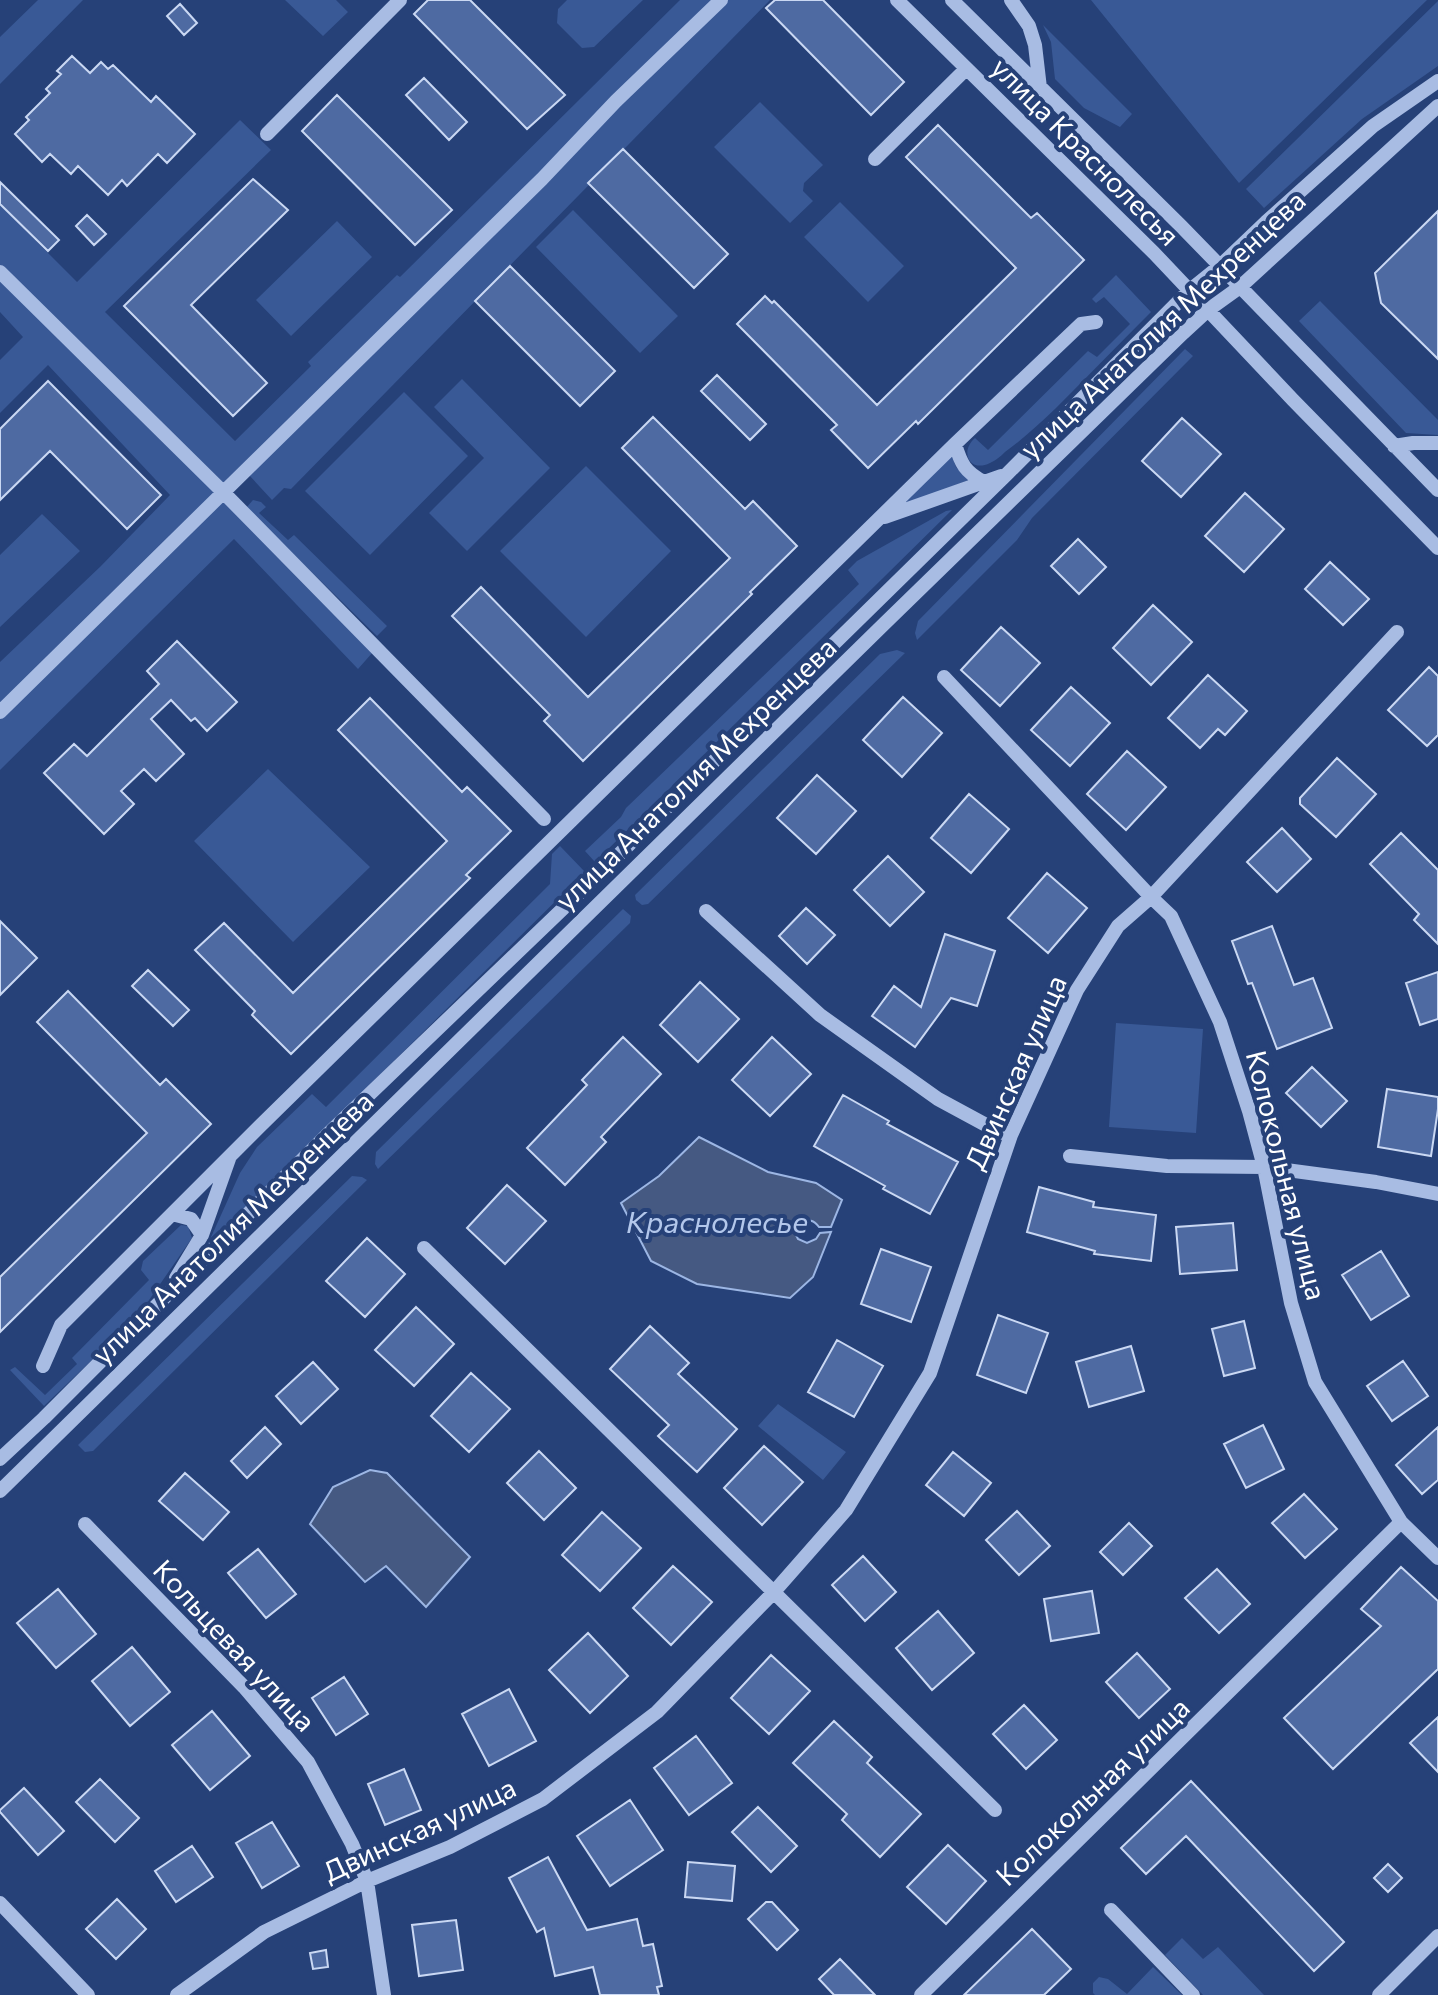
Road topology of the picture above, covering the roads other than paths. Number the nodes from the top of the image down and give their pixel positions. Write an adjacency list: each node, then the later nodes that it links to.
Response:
1 (400, 0): 10 (street)
2 (721, 0): 24 (street)
3 (897, 0): 6 (street, улица Краснолесья)
4 (952, 0): 8 (street, улица Краснолесья)
5 (1011, 0): 8 (street, улица Краснолесья)
6 (966, 69): 11 (street); 15 (street, улица Краснолесья)
7 (1438, 81): 12 (street, улица Анатолия Мехренцева)
8 (1040, 88): 12 (street, улица Краснолесья)
9 (1438, 106): 14 (street, улица Анатолия Мехренцева)
10 (267, 134)
11 (875, 159)
12 (1220, 266): 14 (street, улица Краснолесья); 15 (street, улица Анатолия Мехренцева)
13 (0, 272): 24 (street)
14 (1240, 287): 16 (street, улица Анатолия Мехренцева); 20 (street, улица Краснолесья)
15 (1189, 291): 16 (street, улица Краснолесья); 21 (street, улица Анатолия Мехренцева)
16 (1208, 310): 26 (street, улица Краснолесья); 44 (street, улица Анатолия Мехренцева)
17 (1096, 322): 19 (street, улица Анатолия Мехренцева)
18 (1438, 443): 20 (street)
19 (955, 444): 22 (street); 25 (street, улица Анатолия Мехренцева)
20 (1394, 446): 23 (street, улица Краснолесья)
21 (1008, 473): 22 (street, улица Анатолия Мехренцева); 41 (street, улица Анатолия Мехренцева)
22 (984, 482): 25 (street, улица Анатолия Мехренцева)
23 (1438, 490)
24 (224, 493): 29 (street); 30 (street)
25 (881, 518): 34 (street, улица Анатолия Мехренцева)
26 (1438, 548)
27 (1397, 632): 31 (street, Двинская улица)
28 (944, 677): 31 (street, Колокольная улица)
29 (0, 712)
30 (544, 819)
31 (1151, 897): 33 (street, Двинская улица); 36 (street, Колокольная улица)
32 (706, 911): 33 (street)
33 (1011, 1135): 49 (street, Двинская улица)
34 (231, 1155): 38 (street, улица Анатолия Мехренцева); 39 (street, улица Анатолия Мехренцева)
35 (1070, 1156): 36 (street)
36 (1264, 1167): 37 (street); 46 (street, Колокольная улица)
37 (1438, 1194)
38 (172, 1214): 39 (street, улица Анатолия Мехренцева); 42 (street, улица Анатолия Мехренцева)
39 (202, 1235): 41 (street, улица Анатолия Мехренцева)
40 (424, 1248): 49 (street)
41 (164, 1297): 43 (street, улица Анатолия Мехренцева)
42 (43, 1366)
43 (2, 1452): 44 (street)
44 (22, 1469): 45 (street, улица Анатолия Мехренцева)
45 (0, 1491)
46 (1401, 1522): 48 (street, Колокольная улица); 58 (street, Колокольная улица)
47 (85, 1524): 51 (street, Кольцевая улица)
48 (1438, 1558)
49 (773, 1593): 50 (street); 51 (street, Двинская улица)
50 (995, 1810)
51 (367, 1881): 56 (street, Двинская улица); 57 (street, Кольцевая улица)
52 (0, 1903): 55 (street)
53 (1111, 1910): 59 (street)
54 (1438, 1936): 60 (street)
55 (88, 1995)
56 (177, 1995)
57 (384, 1995)
58 (921, 1995)
59 (1193, 1995)
60 (1379, 1995)

